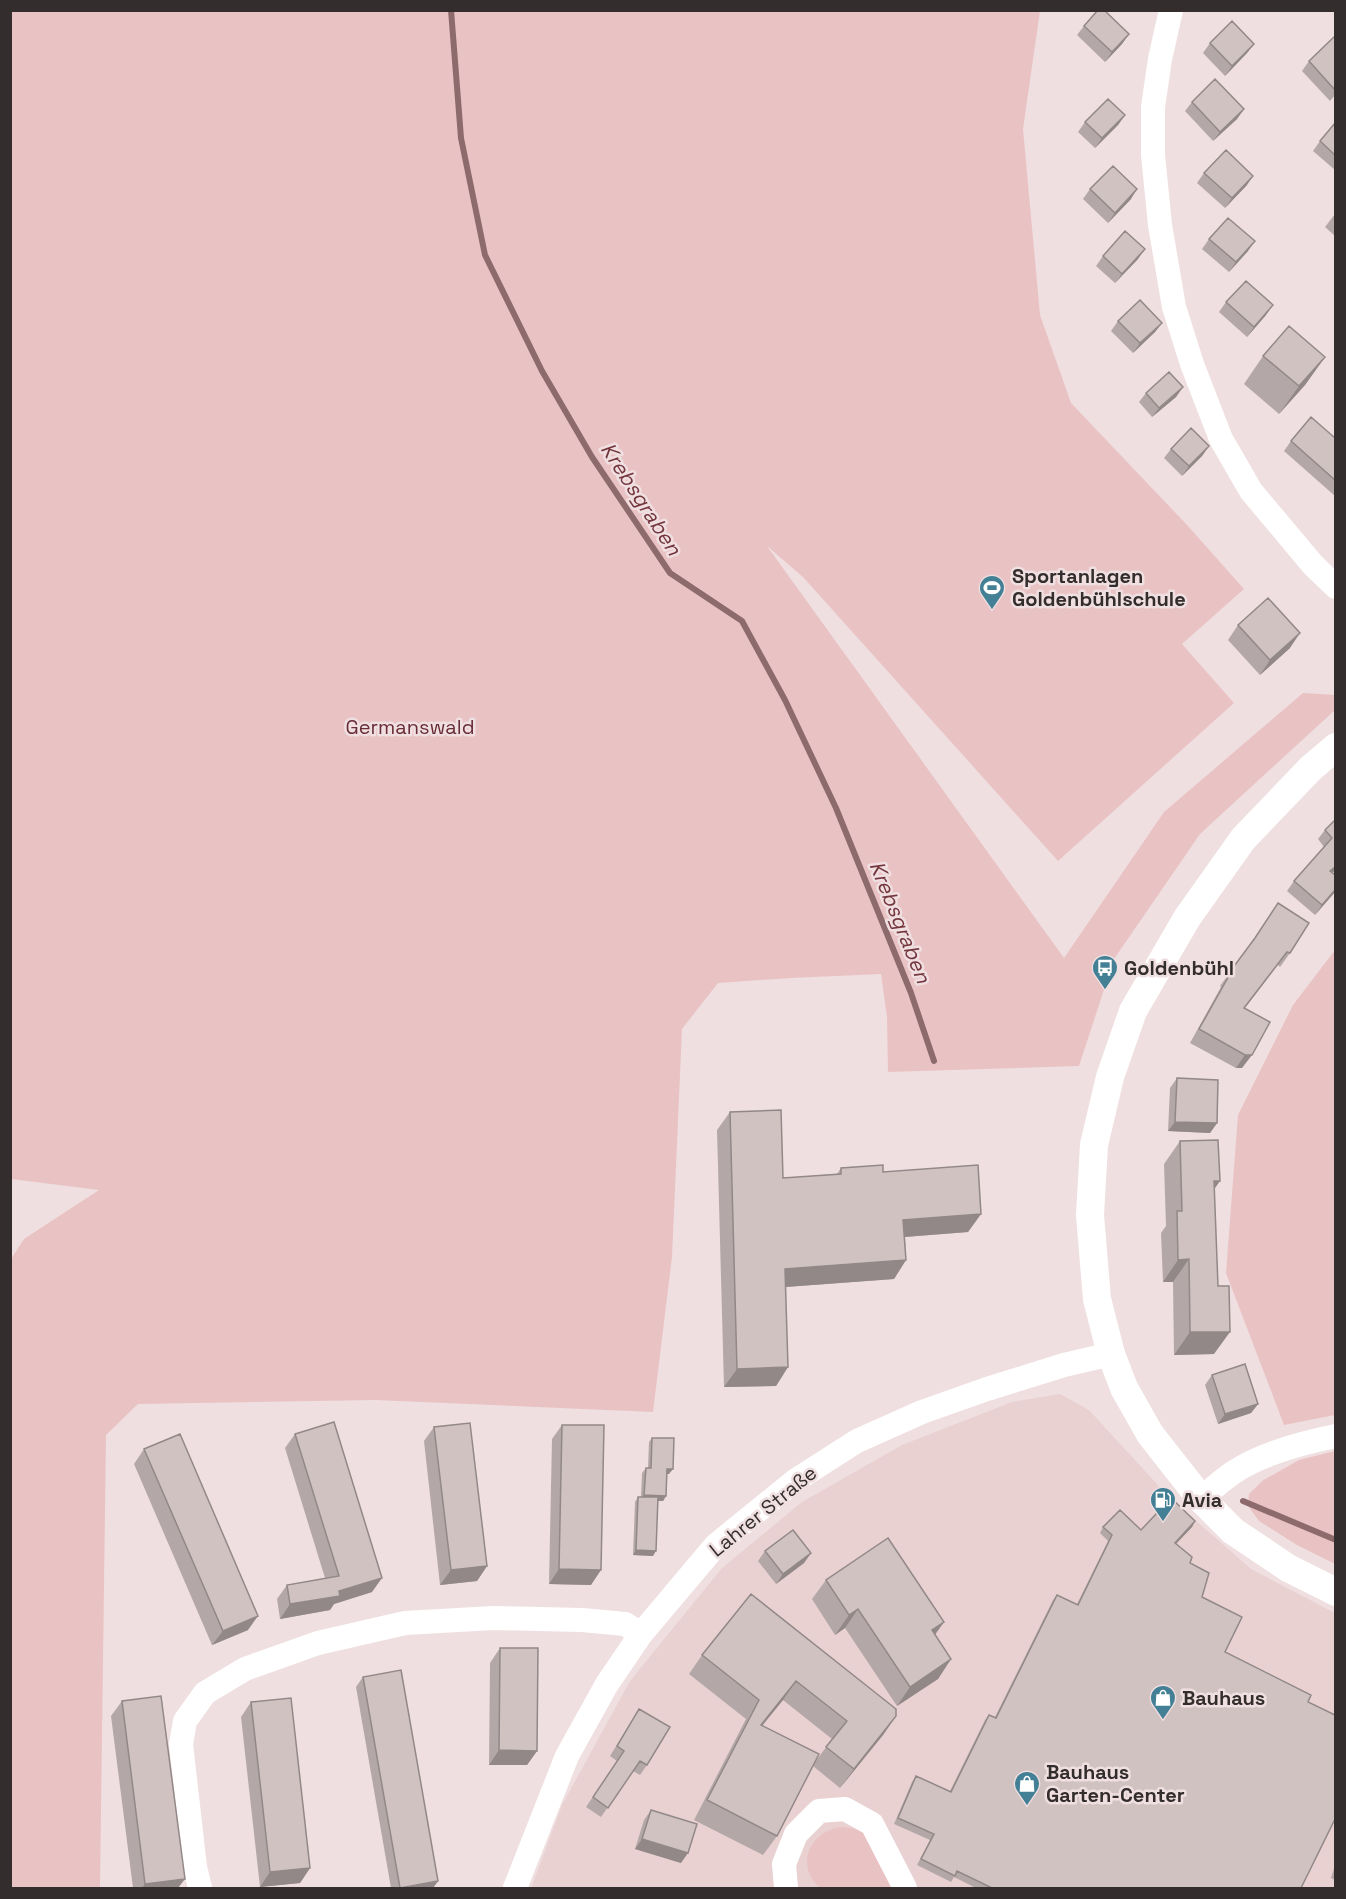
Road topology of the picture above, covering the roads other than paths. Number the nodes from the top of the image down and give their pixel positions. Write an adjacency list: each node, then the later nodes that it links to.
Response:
1 (1172, 10): 2 (street)
2 (1335, 587)
3 (1335, 747): 4 (street)
4 (1111, 1354): 6 (street); 8 (street, Lahrer Straße)
5 (1335, 1436): 6 (street)
6 (1201, 1499): 7 (street)
7 (1335, 1592)
8 (641, 1634): 9 (street); 10 (street, Lahrer Straße)
9 (200, 1888)
10 (515, 1888)
11 (786, 1888): 12 (street)
12 (905, 1888)

